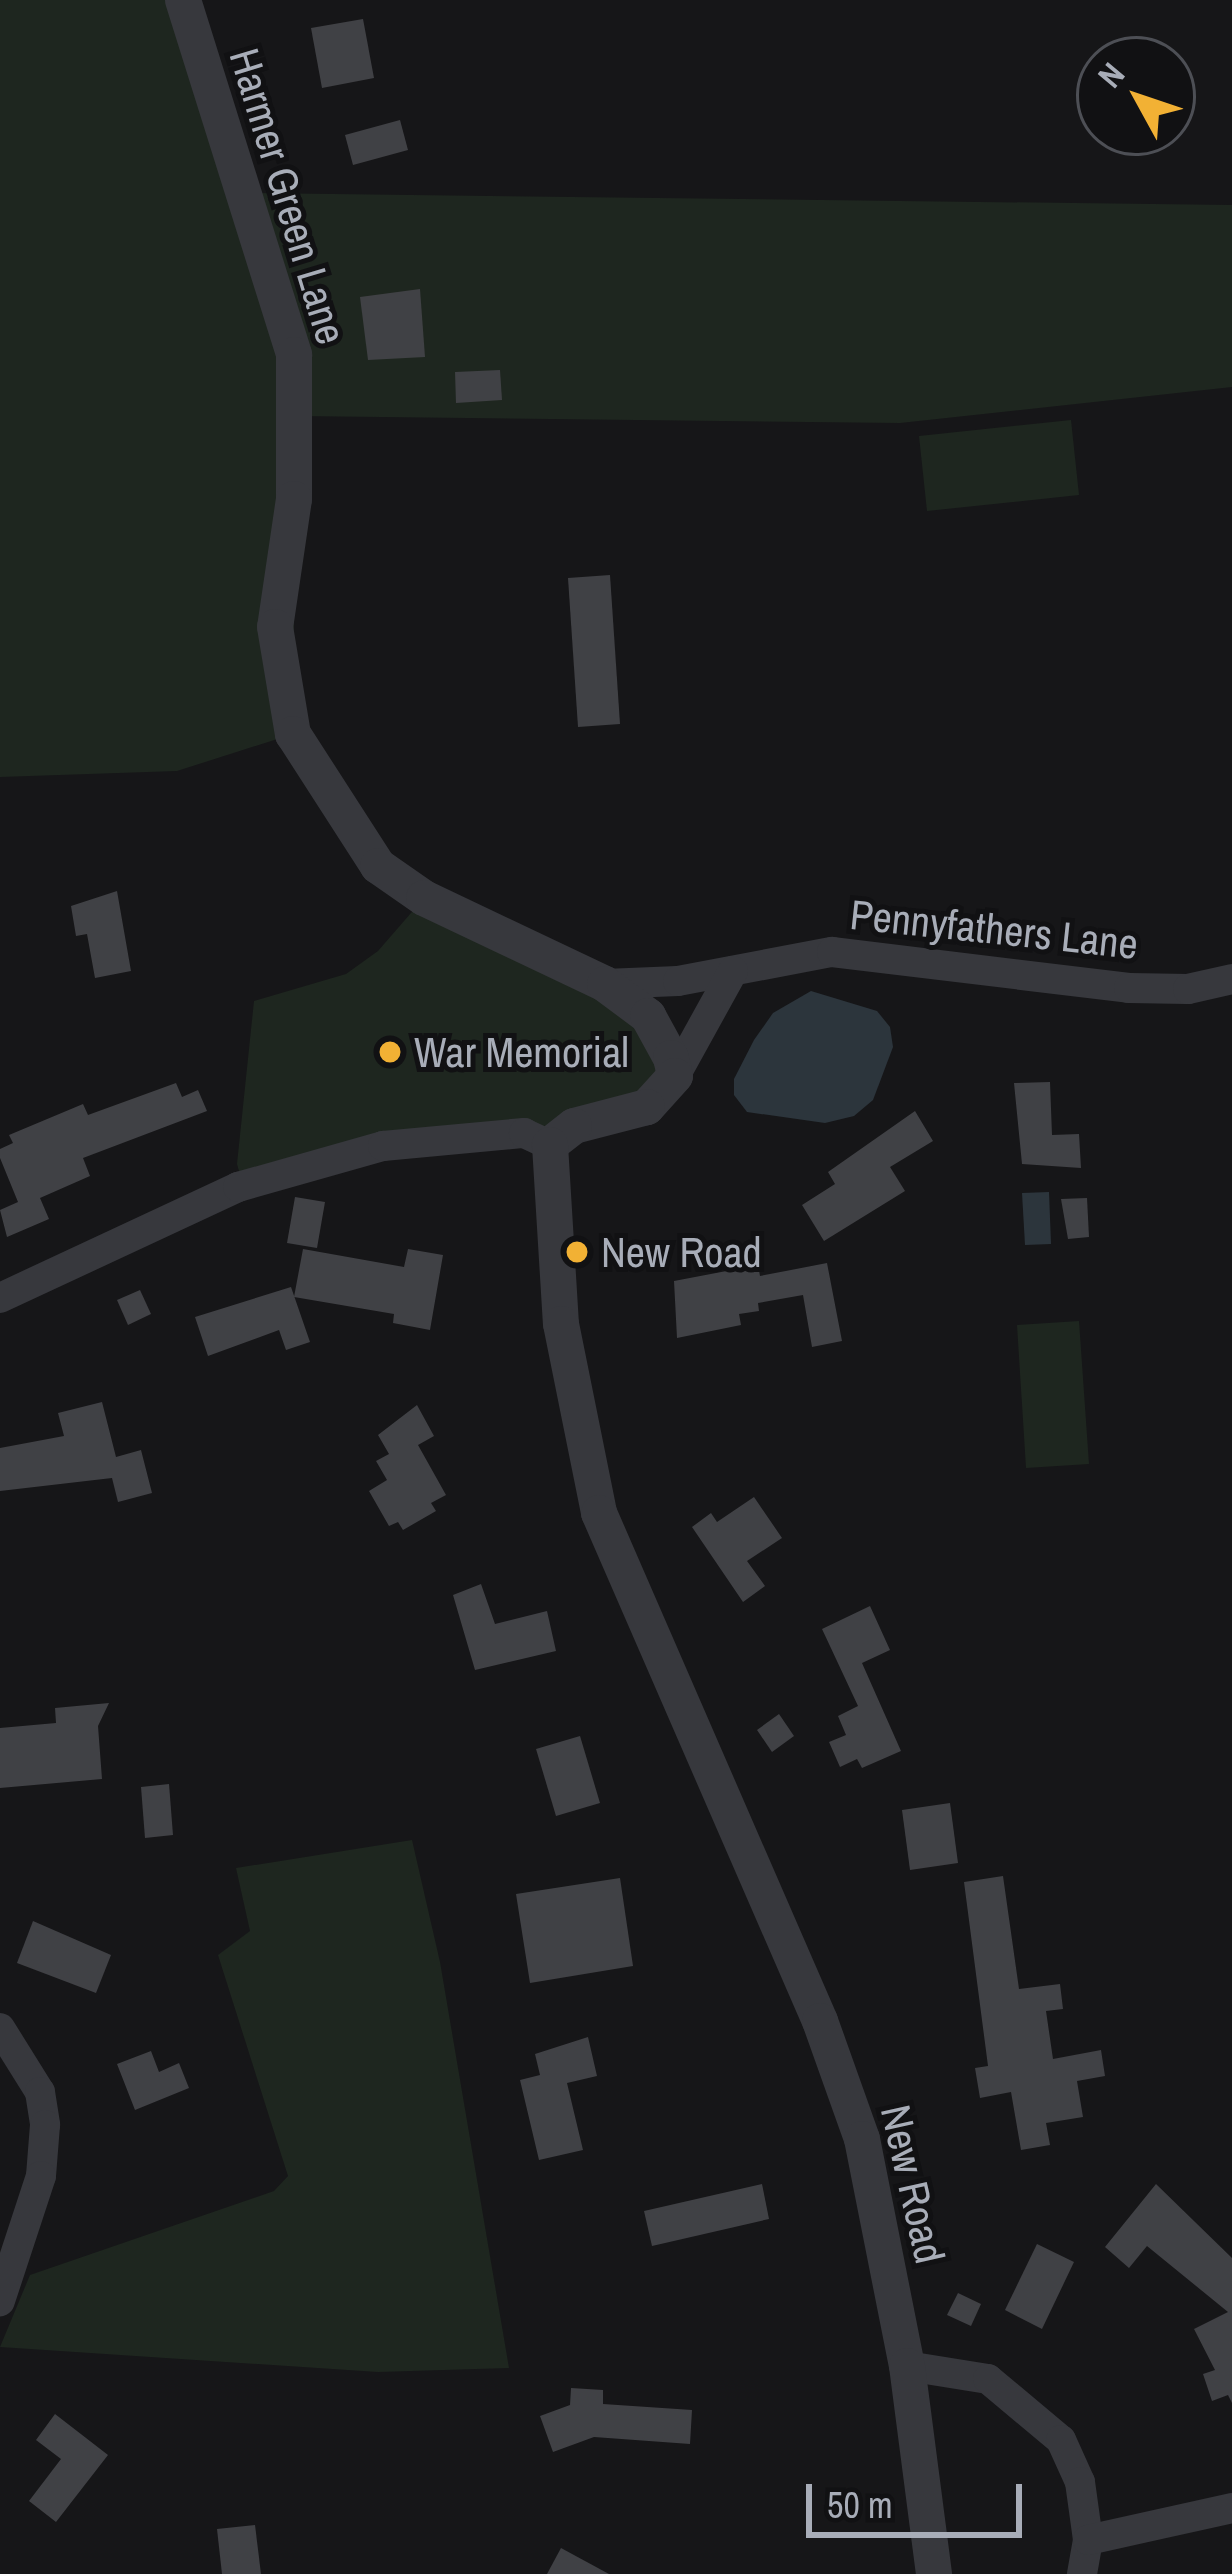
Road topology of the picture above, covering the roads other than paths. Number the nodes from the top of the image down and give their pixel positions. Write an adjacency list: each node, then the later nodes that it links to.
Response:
1 (183, 0): 4 (street, Harmer Green Lane)
2 (733, 970): 3 (street, Pennyfathers Lane); 4 (street, Pennyfathers Lane); 5 (street)
3 (1232, 979)
4 (605, 984): 5 (street, Harmer Green Lane)
5 (675, 1076): 6 (street)
6 (550, 1145): 7 (street); 10 (street, New Road)
7 (0, 1298)
8 (0, 2028): 9 (street)
9 (0, 2301)
10 (907, 2366): 12 (street); 13 (street, New Road)
11 (1232, 2508): 12 (street)
12 (1088, 2540): 14 (street)
13 (934, 2574)
14 (1082, 2574)

